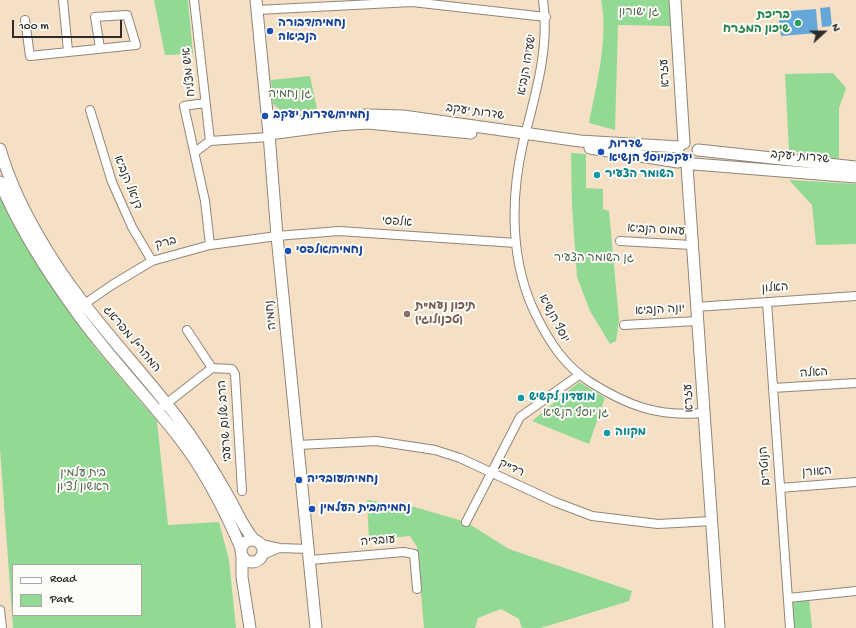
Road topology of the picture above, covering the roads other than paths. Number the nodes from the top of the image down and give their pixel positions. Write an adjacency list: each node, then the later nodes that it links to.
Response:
1 (63, 0): 9 (street)
2 (194, 0): 10 (street, איש מצליח)
3 (543, 0): 6 (street, ישעיהו הנביא)
4 (674, 0): 15 (street, עזרא)
5 (256, 5): 6 (street); 12 (street, נחמיה)
6 (546, 17): 13 (street, ישעיהו הנביא)
7 (24, 20): 9 (street)
8 (100, 48): 8 (street); 9 (street)
9 (68, 51)
10 (205, 103): 14 (street, איש מצליח); 18 (street)
11 (90, 110): 28 (street, דניאל הנביא)
12 (269, 132): 13 (street, שדרות יעקב); 14 (street); 23 (street, נחמיה)
13 (525, 137): 15 (street, שדרות יעקב); 19 (street, שדרות יעקב); 25 (street, יוסף הנשיא)
14 (210, 142): 18 (street)
15 (682, 145): 17 (street); 19 (street)
16 (0, 149): 32 (street, המהר"ל מפראג)
17 (698, 150): 19 (street); 20 (street, שדרות יעקב)
18 (195, 152): 26 (street)
19 (687, 164): 21 (street, שדרות יעקב); 27 (street, עזרא)
20 (856, 167)
21 (856, 176)
22 (0, 182): 32 (street, המהר"ל מפראג)
23 (277, 236): 25 (street, אלפסי); 26 (street, ברק); 43 (street, נחמיה)
24 (620, 241): 27 (street, עמוס הנביא)
25 (516, 243): 37 (street, יוסף הנשיא)
26 (210, 245): 28 (street, ברק)
27 (692, 245): 31 (street, עזרא)
28 (152, 260): 32 (street, ברק)
29 (856, 296): 30 (street, האלון)
30 (767, 302): 31 (street, האלון); 39 (street, הנוטרים)
31 (696, 307): 33 (street, עזרא)
32 (80, 308): 40 (street, המהר"ל מפראג); 41 (street, המהר"ל מפראג)
33 (697, 321): 34 (street, יונה הנביא); 42 (street, עזרא)
34 (624, 325)
35 (187, 330): 36 (street)
36 (212, 368): 40 (street, הרב שלום שרעבי); 47 (street, הרב שלום שרעבי)
37 (579, 375): 42 (street, יוסף הנשיא); 44 (street)
38 (856, 383): 39 (street, האלה)
39 (773, 388): 46 (street, הנוטרים)
40 (166, 404): 41 (street, הרב שלום שרעבי); 50 (street, המהר"ל מפראג)
41 (157, 411): 51 (street, המהר"ל מפראג)
42 (704, 412): 48 (street, עזרא)
43 (298, 445): 44 (street, רד"ק); 52 (street, נחמיה)
44 (492, 474): 48 (street, רד"ק); 49 (street)
45 (856, 482): 46 (street, האורן)
46 (780, 488): 55 (street, הנוטרים)
47 (242, 492)
48 (712, 521): 60 (street, עזרא)
49 (466, 522)
50 (258, 550): 51 (street); 51 (street); 52 (street, עובדיה); 58 (street, המהר"ל מפראג)
51 (242, 552): 58 (street, המהר"ל מפראג)
52 (309, 554): 53 (street, עובדיה); 59 (street, נחמיה)
53 (417, 589)
54 (856, 591): 55 (street)
55 (788, 598): 61 (street, הנוטרים)
56 (0, 610): 57 (street)
57 (2, 628)
58 (250, 628)
59 (316, 628)
60 (719, 628)
61 (790, 628)

